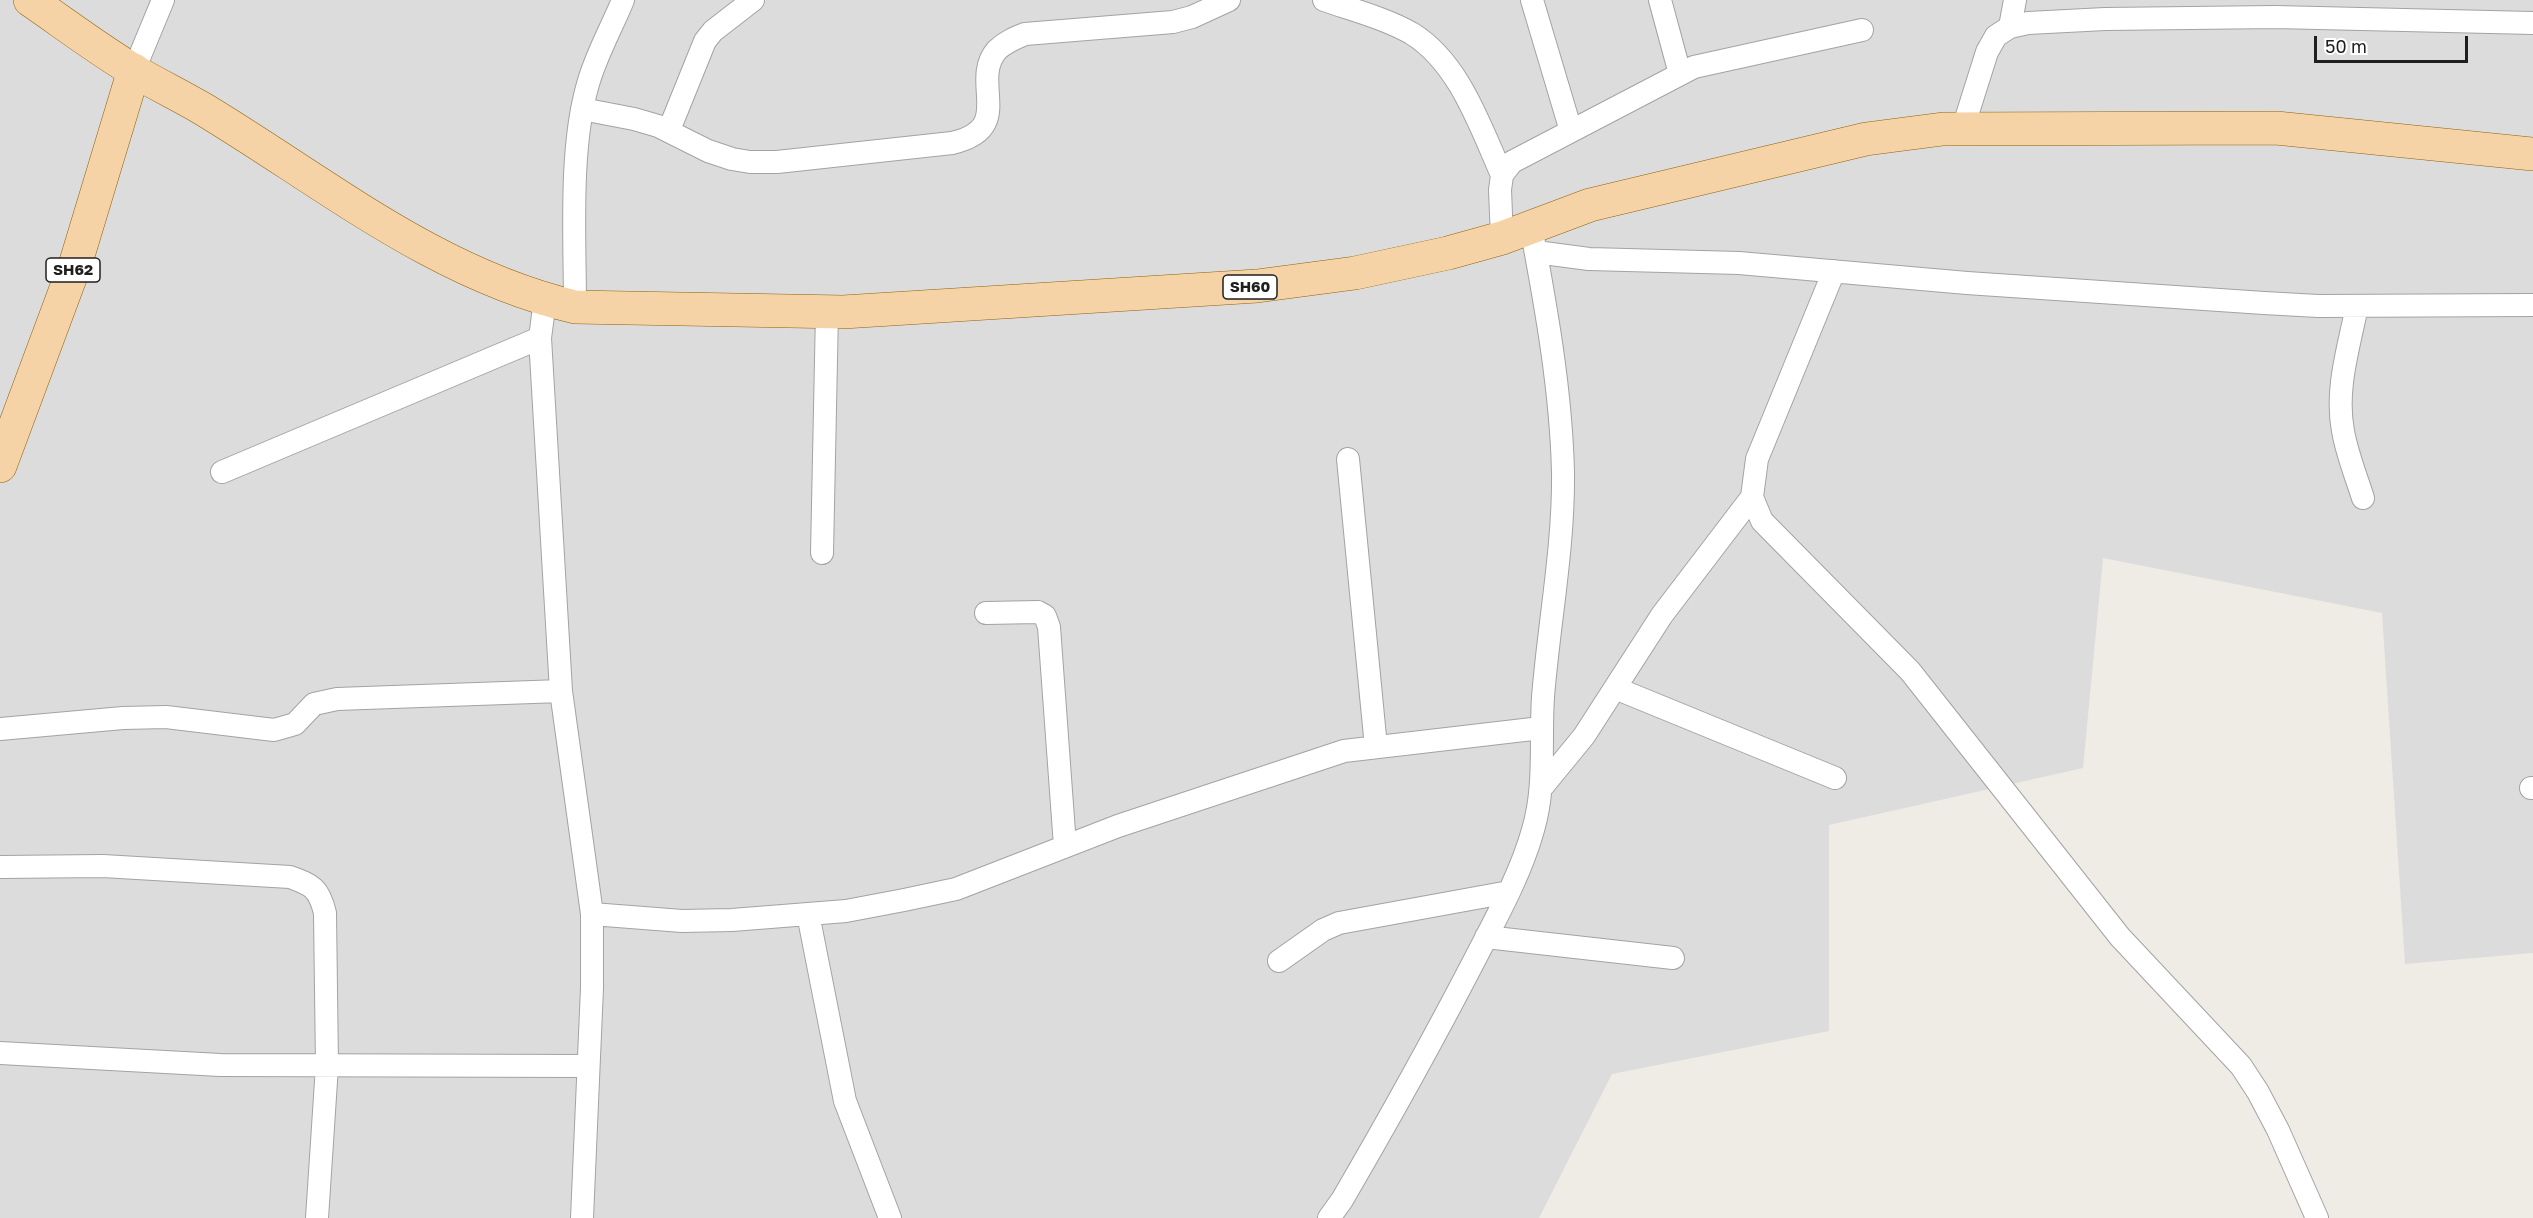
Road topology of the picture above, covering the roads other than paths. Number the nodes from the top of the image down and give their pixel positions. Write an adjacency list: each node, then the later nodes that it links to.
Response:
1 (30, 0): 13 (main road, SH60)
2 (163, 0): 13 (street)
3 (623, 0): 15 (street)
4 (753, 0): 17 (street)
5 (1229, 0): 17 (street)
6 (1324, 0): 20 (street)
7 (1532, 0): 18 (street)
8 (1660, 0): 14 (street)
9 (2015, 0): 11 (street)
10 (2533, 23): 11 (street)
11 (2010, 27): 16 (street)
12 (1862, 30): 14 (street)
13 (134, 70): 23 (main road, SH60); 29 (main road, SH62)
14 (1680, 74): 18 (street)
15 (582, 109): 17 (street); 23 (street)
16 (1963, 128): 19 (main road, SH60); 21 (main road, SH60)
17 (669, 130)
18 (1571, 131): 20 (street)
19 (2533, 154)
20 (1502, 175): 21 (street)
21 (1523, 239): 22 (street); 26 (main road, SH60); 37 (street)
22 (1834, 271): 25 (street); 31 (street)
23 (560, 304): 26 (main road, SH60); 27 (street)
24 (2533, 305): 25 (street)
25 (2357, 306): 32 (street)
26 (827, 312): 33 (street)
27 (540, 338): 30 (street); 36 (street)
28 (1348, 459): 39 (street)
29 (0, 466)
30 (222, 472)
31 (1752, 497): 35 (street); 57 (street)
32 (2363, 498)
33 (822, 553)
34 (986, 613): 42 (street)
35 (1615, 688): 40 (street); 41 (street)
36 (561, 691): 38 (street); 45 (street)
37 (1541, 728): 39 (street); 41 (street)
38 (0, 729)
39 (1376, 747): 42 (street)
40 (1835, 778)
41 (1543, 786): 44 (street)
42 (1065, 846): 46 (street)
43 (0, 867): 51 (street)
44 (1509, 892): 47 (street); 49 (street)
45 (592, 914): 46 (street); 52 (street)
46 (808, 914): 55 (street)
47 (1486, 937): 48 (street); 56 (street)
48 (1673, 958)
49 (1279, 961)
50 (0, 1053): 51 (street)
51 (327, 1066): 52 (street); 53 (street)
52 (587, 1066): 54 (street)
53 (317, 1218)
54 (582, 1218)
55 (890, 1218)
56 (1329, 1218)
57 (2317, 1218)

